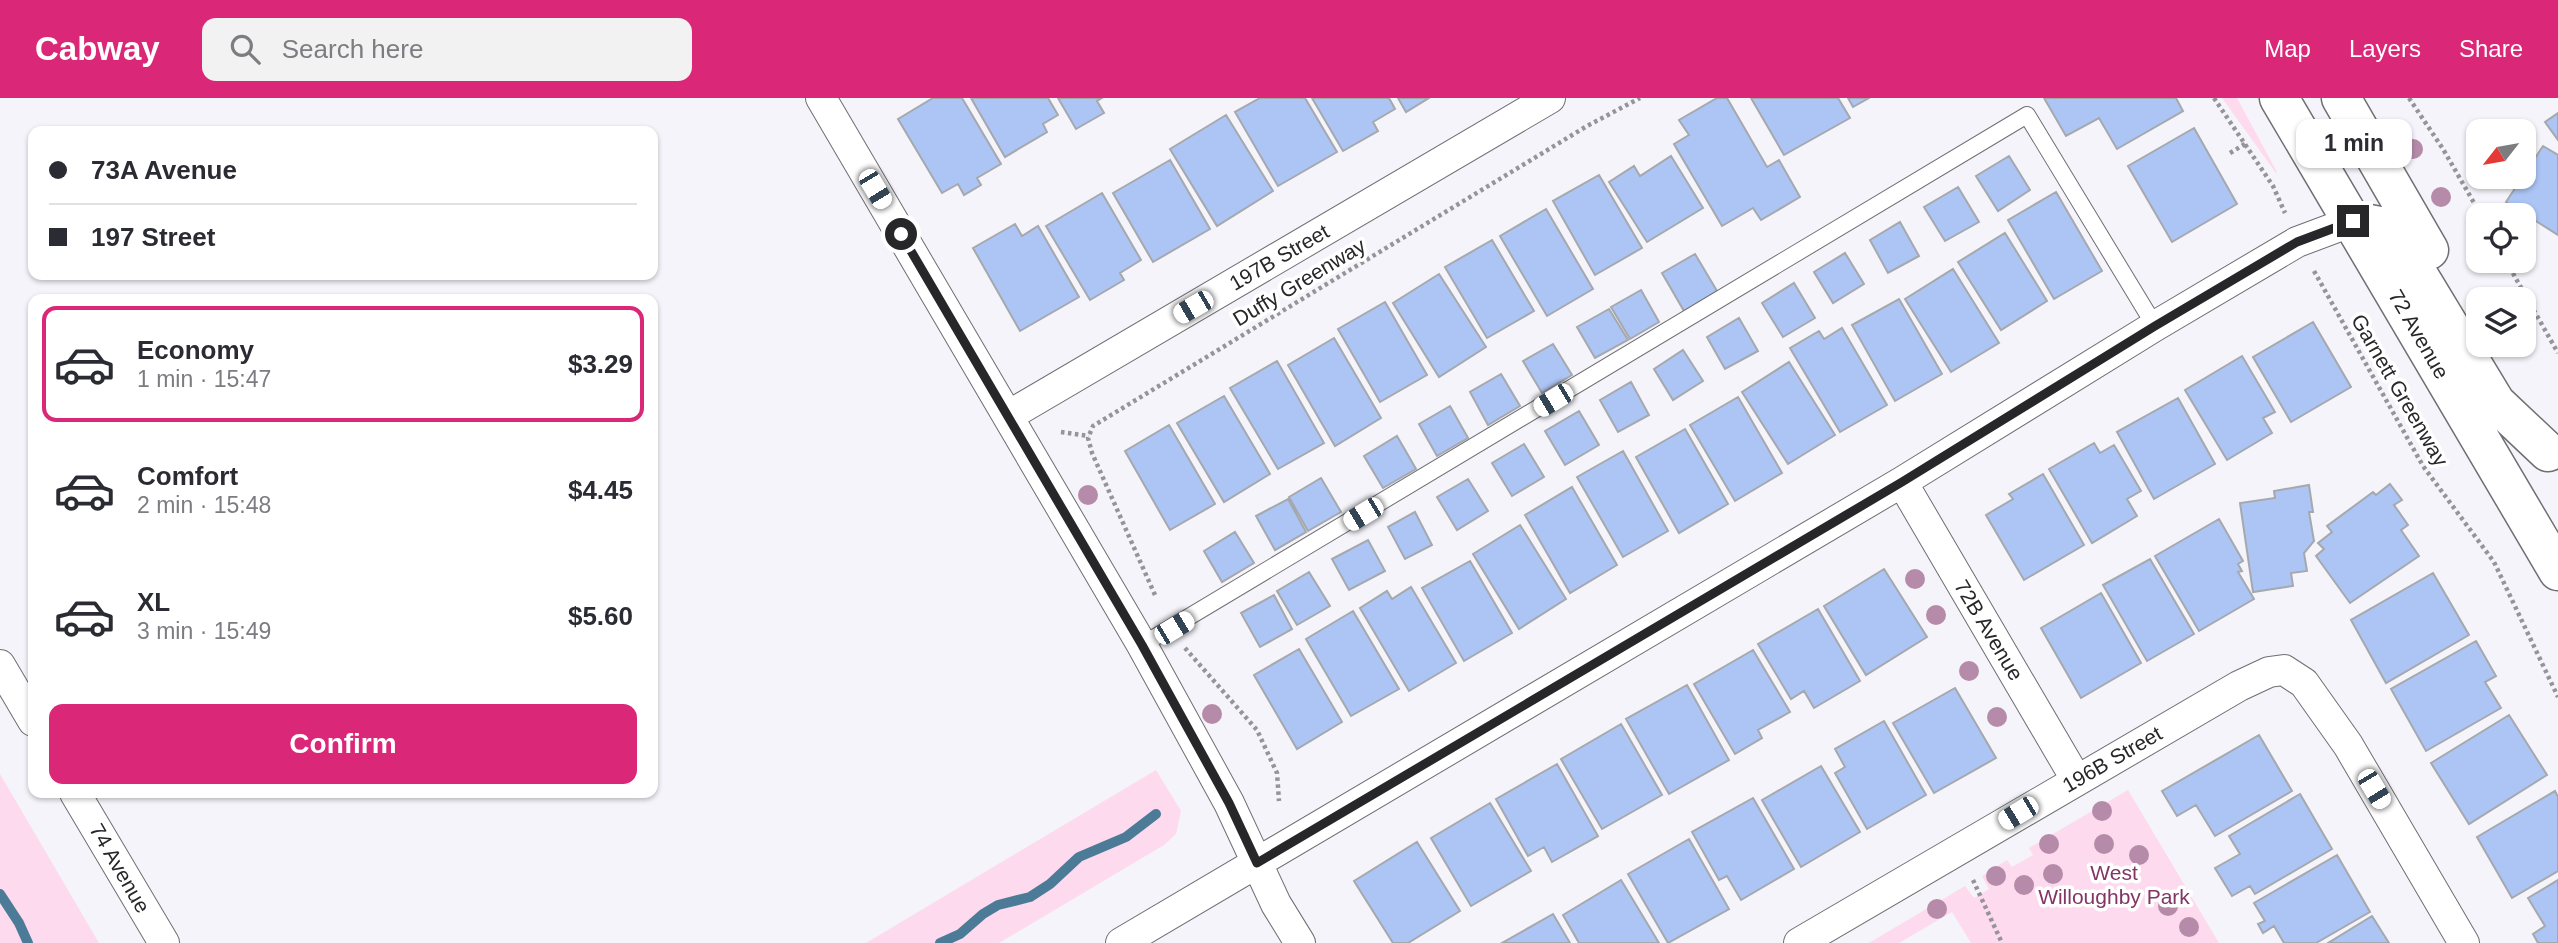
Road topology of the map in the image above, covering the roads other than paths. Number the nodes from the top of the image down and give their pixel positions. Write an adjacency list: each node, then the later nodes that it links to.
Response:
1 (821, 98): 9 (street)
2 (1550, 98): 9 (street, 197B Street)
3 (2279, 98): 5 (main road, 72 Avenue)
4 (2340, 98): 6 (main road)
5 (2353, 221): 7 (street); 10 (main road, 72 Avenue); 11 (main road)
6 (2466, 313)
7 (2155, 326): 12 (street); 15 (lane)
8 (2492, 357): 11 (main road)
9 (1008, 416): 15 (street)
10 (2479, 436): 13 (main road); 14 (main road, 72 Avenue)
11 (2553, 460)
12 (1902, 482): 18 (street, 72B Avenue); 20 (street)
13 (2558, 525)
14 (2558, 571)
15 (1142, 645): 20 (street)
16 (0, 664): 17 (street)
17 (28, 712)
18 (2076, 779): 24 (street, 196B Street); 25 (street, 196B Street)
19 (78, 798): 21 (street, 74 Avenue)
20 (1257, 863): 22 (street); 23 (street)
21 (164, 943)
22 (1121, 943)
23 (1300, 943)
24 (1799, 943)
25 (2464, 943)

